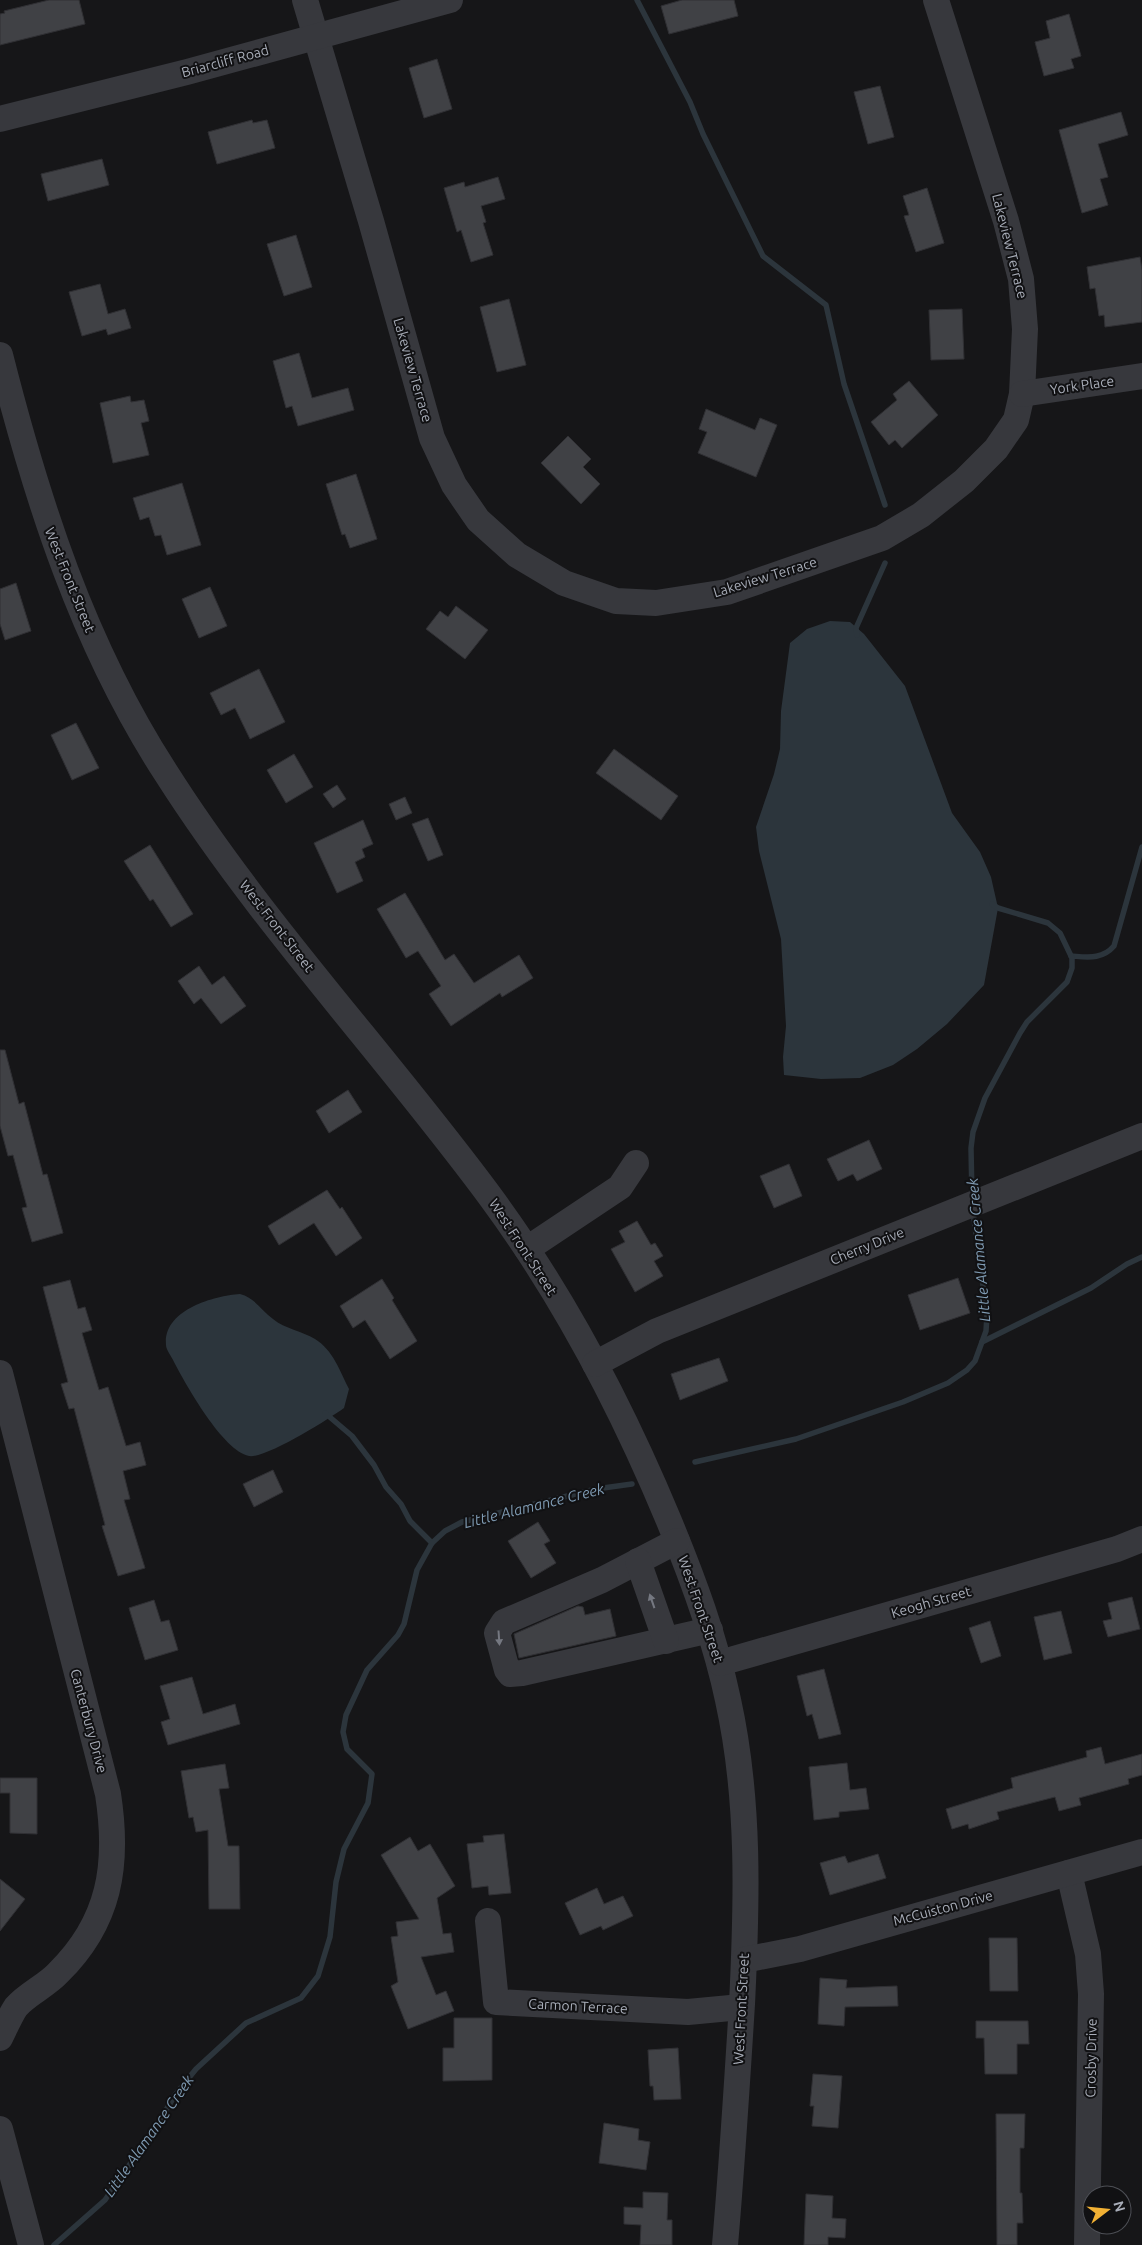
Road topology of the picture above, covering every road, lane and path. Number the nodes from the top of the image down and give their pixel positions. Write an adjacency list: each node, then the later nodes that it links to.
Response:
1 (305, 0): 4 (street, Lakeview Terrace)
2 (450, 0): 4 (street, Briarcliff Road)
3 (936, 0): 8 (street, Lakeview Terrace)
4 (314, 37): 5 (street, Briarcliff Road); 8 (street, Lakeview Terrace)
5 (0, 119)
6 (0, 354): 11 (street, West Front Street)
7 (1142, 376): 8 (street, York Place)
8 (1022, 394)
9 (1142, 1136): 12 (street, Cherry Drive)
10 (636, 1163): 11 (street)
11 (527, 1249): 12 (street, West Front Street)
12 (594, 1364): 15 (street, West Front Street)
13 (0, 1373): 25 (street, Canterbury Drive)
14 (1142, 1539): 19 (street, Keogh Street)
15 (677, 1541): 16 (street); 17 (street, West Front Street)
16 (638, 1561): 18 (street, one-way to 16); 18 (street, one-way to 18)
17 (710, 1630): 18 (street); 19 (street, West Front Street)
18 (666, 1640)
19 (720, 1663): 23 (street, West Front Street)
20 (1142, 1852): 21 (street, McCuiston Drive)
21 (1070, 1873): 23 (street, McCuiston Drive); 30 (street, Crosby Drive)
22 (488, 1921): 24 (street, Carmon Terrace)
23 (744, 1960): 24 (street, West Front Street)
24 (742, 2007): 29 (street, West Front Street)
25 (8, 2010): 26 (street, Canterbury Drive)
26 (0, 2038)
27 (0, 2129): 28 (street)
28 (31, 2245)
29 (725, 2245)
30 (1087, 2245)

